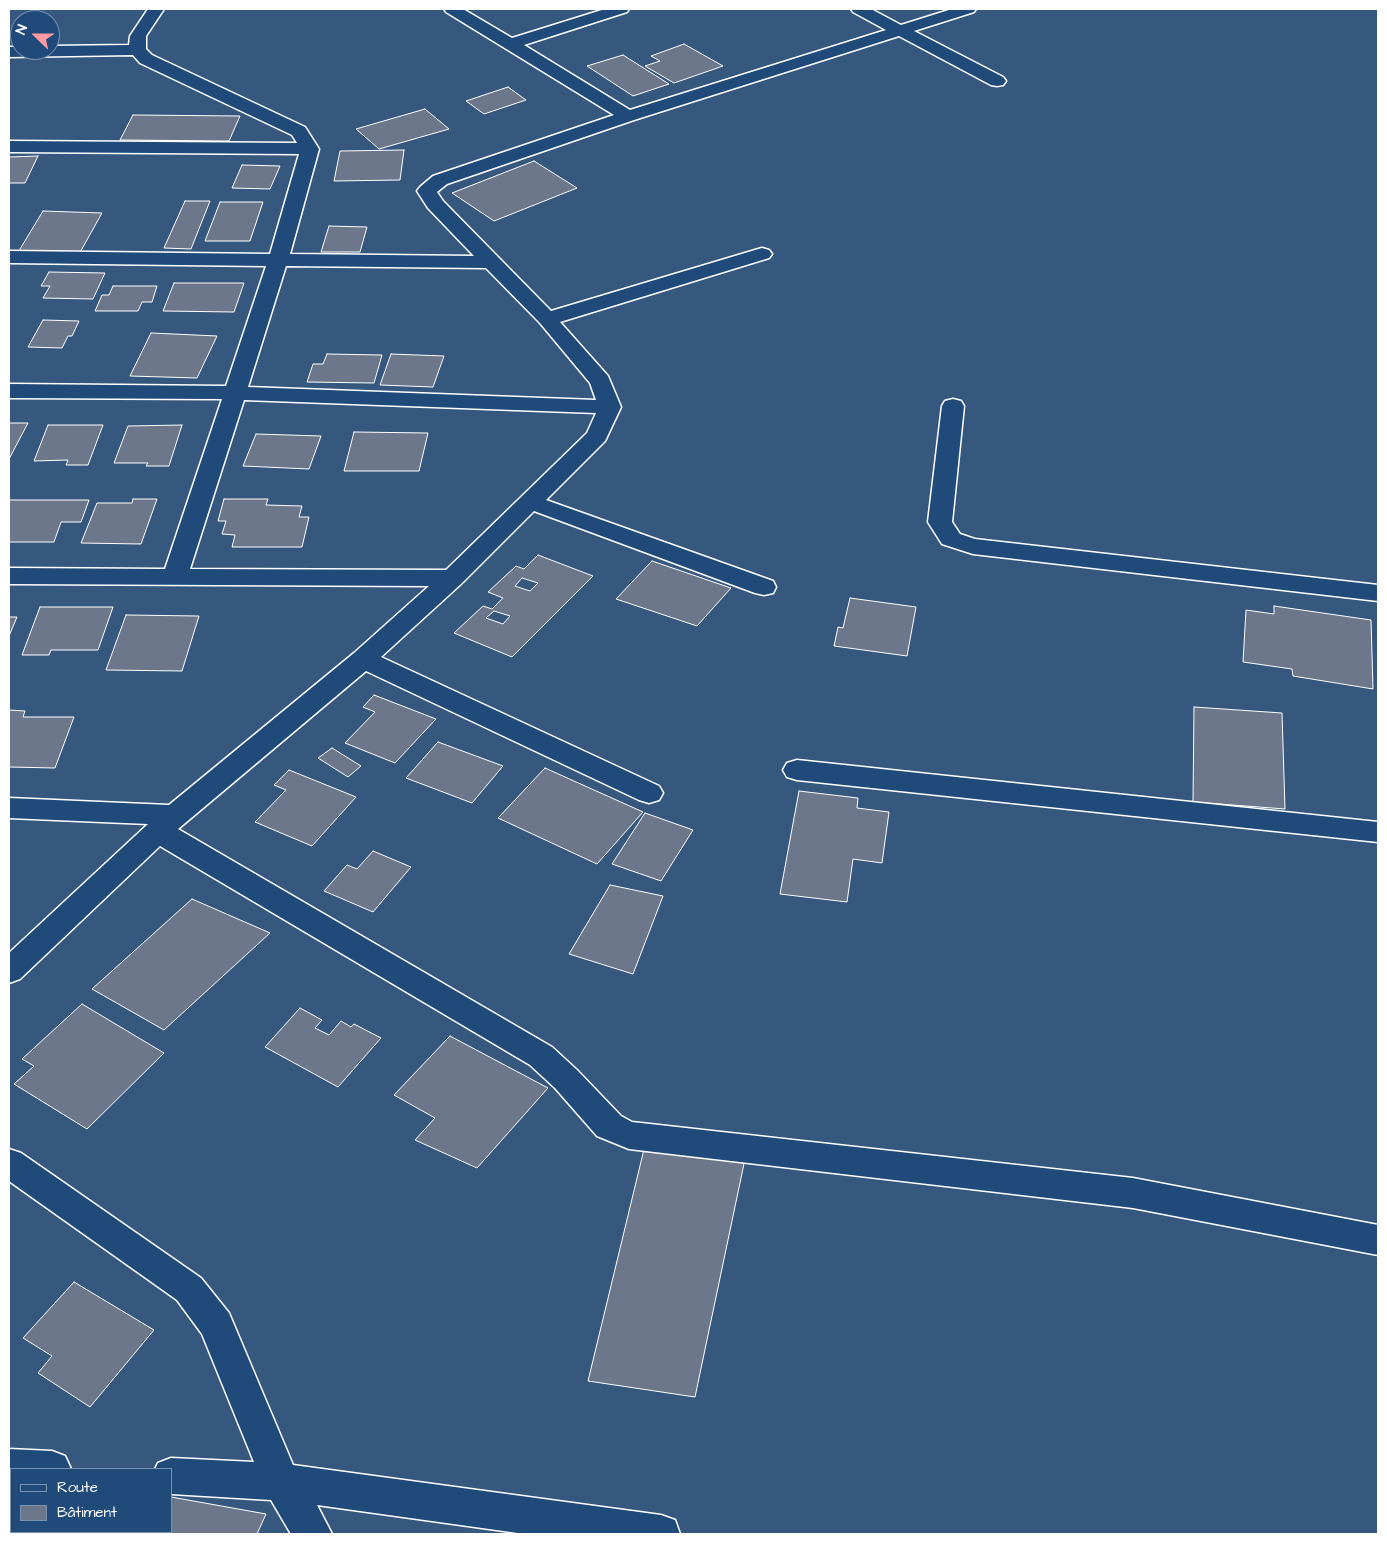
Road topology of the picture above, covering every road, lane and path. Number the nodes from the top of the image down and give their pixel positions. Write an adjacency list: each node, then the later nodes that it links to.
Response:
1 (156, 9): 8 (street)
2 (452, 9): 7 (street)
3 (621, 9): 7 (street)
4 (859, 9): 6 (street)
5 (968, 9): 6 (street)
6 (900, 30): 10 (street); 11 (street)
7 (511, 44): 11 (street)
8 (136, 50): 9 (street); 13 (street)
9 (9, 52)
10 (997, 81)
11 (628, 116): 17 (street)
12 (9, 147): 13 (street)
13 (310, 149): 16 (street)
14 (762, 254): 18 (street)
15 (9, 257): 16 (street)
16 (278, 260): 17 (street); 20 (street)
17 (492, 262): 18 (street)
18 (547, 319): 22 (street)
19 (9, 391): 20 (street)
20 (235, 392): 22 (street); 25 (street)
21 (953, 406): 28 (street)
22 (610, 407): 23 (street)
23 (530, 502): 26 (street); 27 (street)
24 (9, 576): 25 (street)
25 (175, 577): 26 (street)
26 (452, 578): 29 (street)
27 (764, 588)
28 (1378, 592)
29 (363, 659): 31 (street); 33 (street)
30 (797, 770): 34 (street)
31 (649, 793)
32 (9, 808): 33 (street)
33 (167, 823): 35 (street); 37 (street)
34 (1378, 832)
35 (9, 971)
36 (9, 1163): 41 (street)
37 (1378, 1240)
38 (9, 1467): 39 (street)
39 (30, 1468)
40 (172, 1476): 41 (street)
41 (281, 1482): 42 (street); 43 (street)
42 (313, 1534)
43 (661, 1534)

